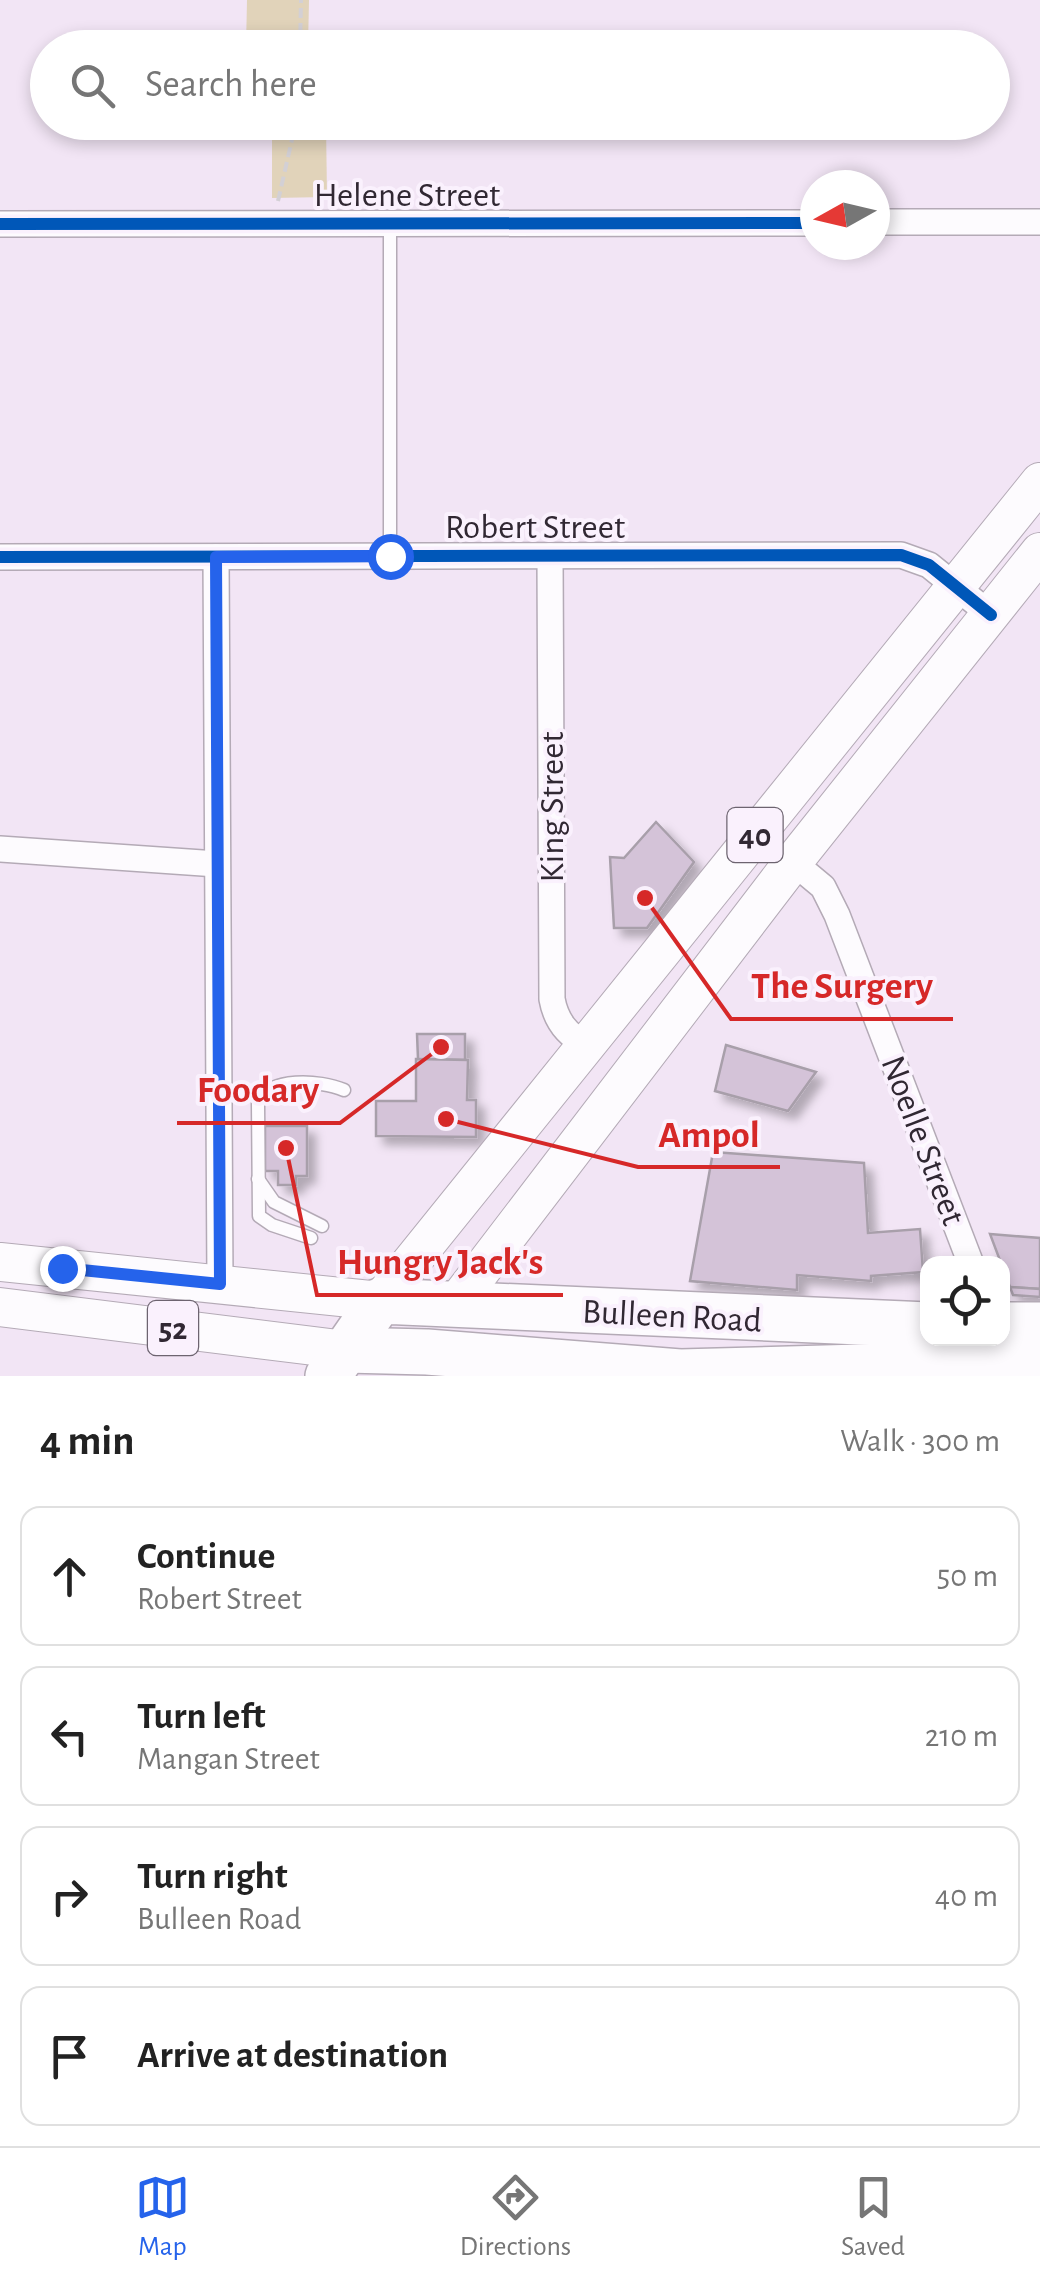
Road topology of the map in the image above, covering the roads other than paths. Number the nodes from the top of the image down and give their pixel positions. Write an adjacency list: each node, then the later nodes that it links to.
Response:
1 (800, 222): 5 (street, Helene Street)
2 (890, 222): 3 (street)
3 (1040, 222)
4 (0, 224): 5 (street, Helene Street)
5 (390, 224): 8 (lane)
6 (1040, 482): 12 (main road, 40)
7 (1040, 552): 13 (main road, 40)
8 (390, 556): 9 (street, Robert Street); 11 (street, Robert Street)
9 (550, 556): 12 (street, Robert Street); 17 (street, King Street)
10 (0, 557): 11 (street, Robert Street)
11 (216, 557): 16 (street)
12 (956, 587): 13 (street, Robert Street); 17 (main road, 40)
13 (990, 615): 15 (main road, 40)
14 (0, 849): 16 (street)
15 (792, 862): 22 (street, Noelle Street); 27 (main road, 40)
16 (217, 864): 24 (street)
17 (586, 1044): 25 (main road, 40)
18 (344, 1090): 19 (lane)
19 (256, 1174): 20 (lane); 21 (lane)
20 (322, 1226)
21 (311, 1238)
22 (968, 1256)
23 (0, 1262): 24 (main road, Bulleen Road / 52)
24 (220, 1284): 25 (main road, Bulleen Road / 52)
25 (380, 1301): 27 (highway, Bulleen Road / 52); 34 (highway, 40)
26 (0, 1306): 34 (main road, Bulleen Road / 52)
27 (454, 1306): 28 (highway, Bulleen Road / 52); 35 (highway, 40)
28 (920, 1325)
29 (1040, 1325): 30 (highway, Bulleen Road / 52)
30 (1010, 1336)
31 (953, 1346): 36 (highway, Bulleen Road / 52)
32 (1002, 1346): 33 (highway, Bulleen Road / 52)
33 (1040, 1362)
34 (337, 1363): 35 (highway, Bulleen Road / 52)
35 (417, 1364): 36 (highway, Bulleen Road / 52)
36 (671, 1374)

